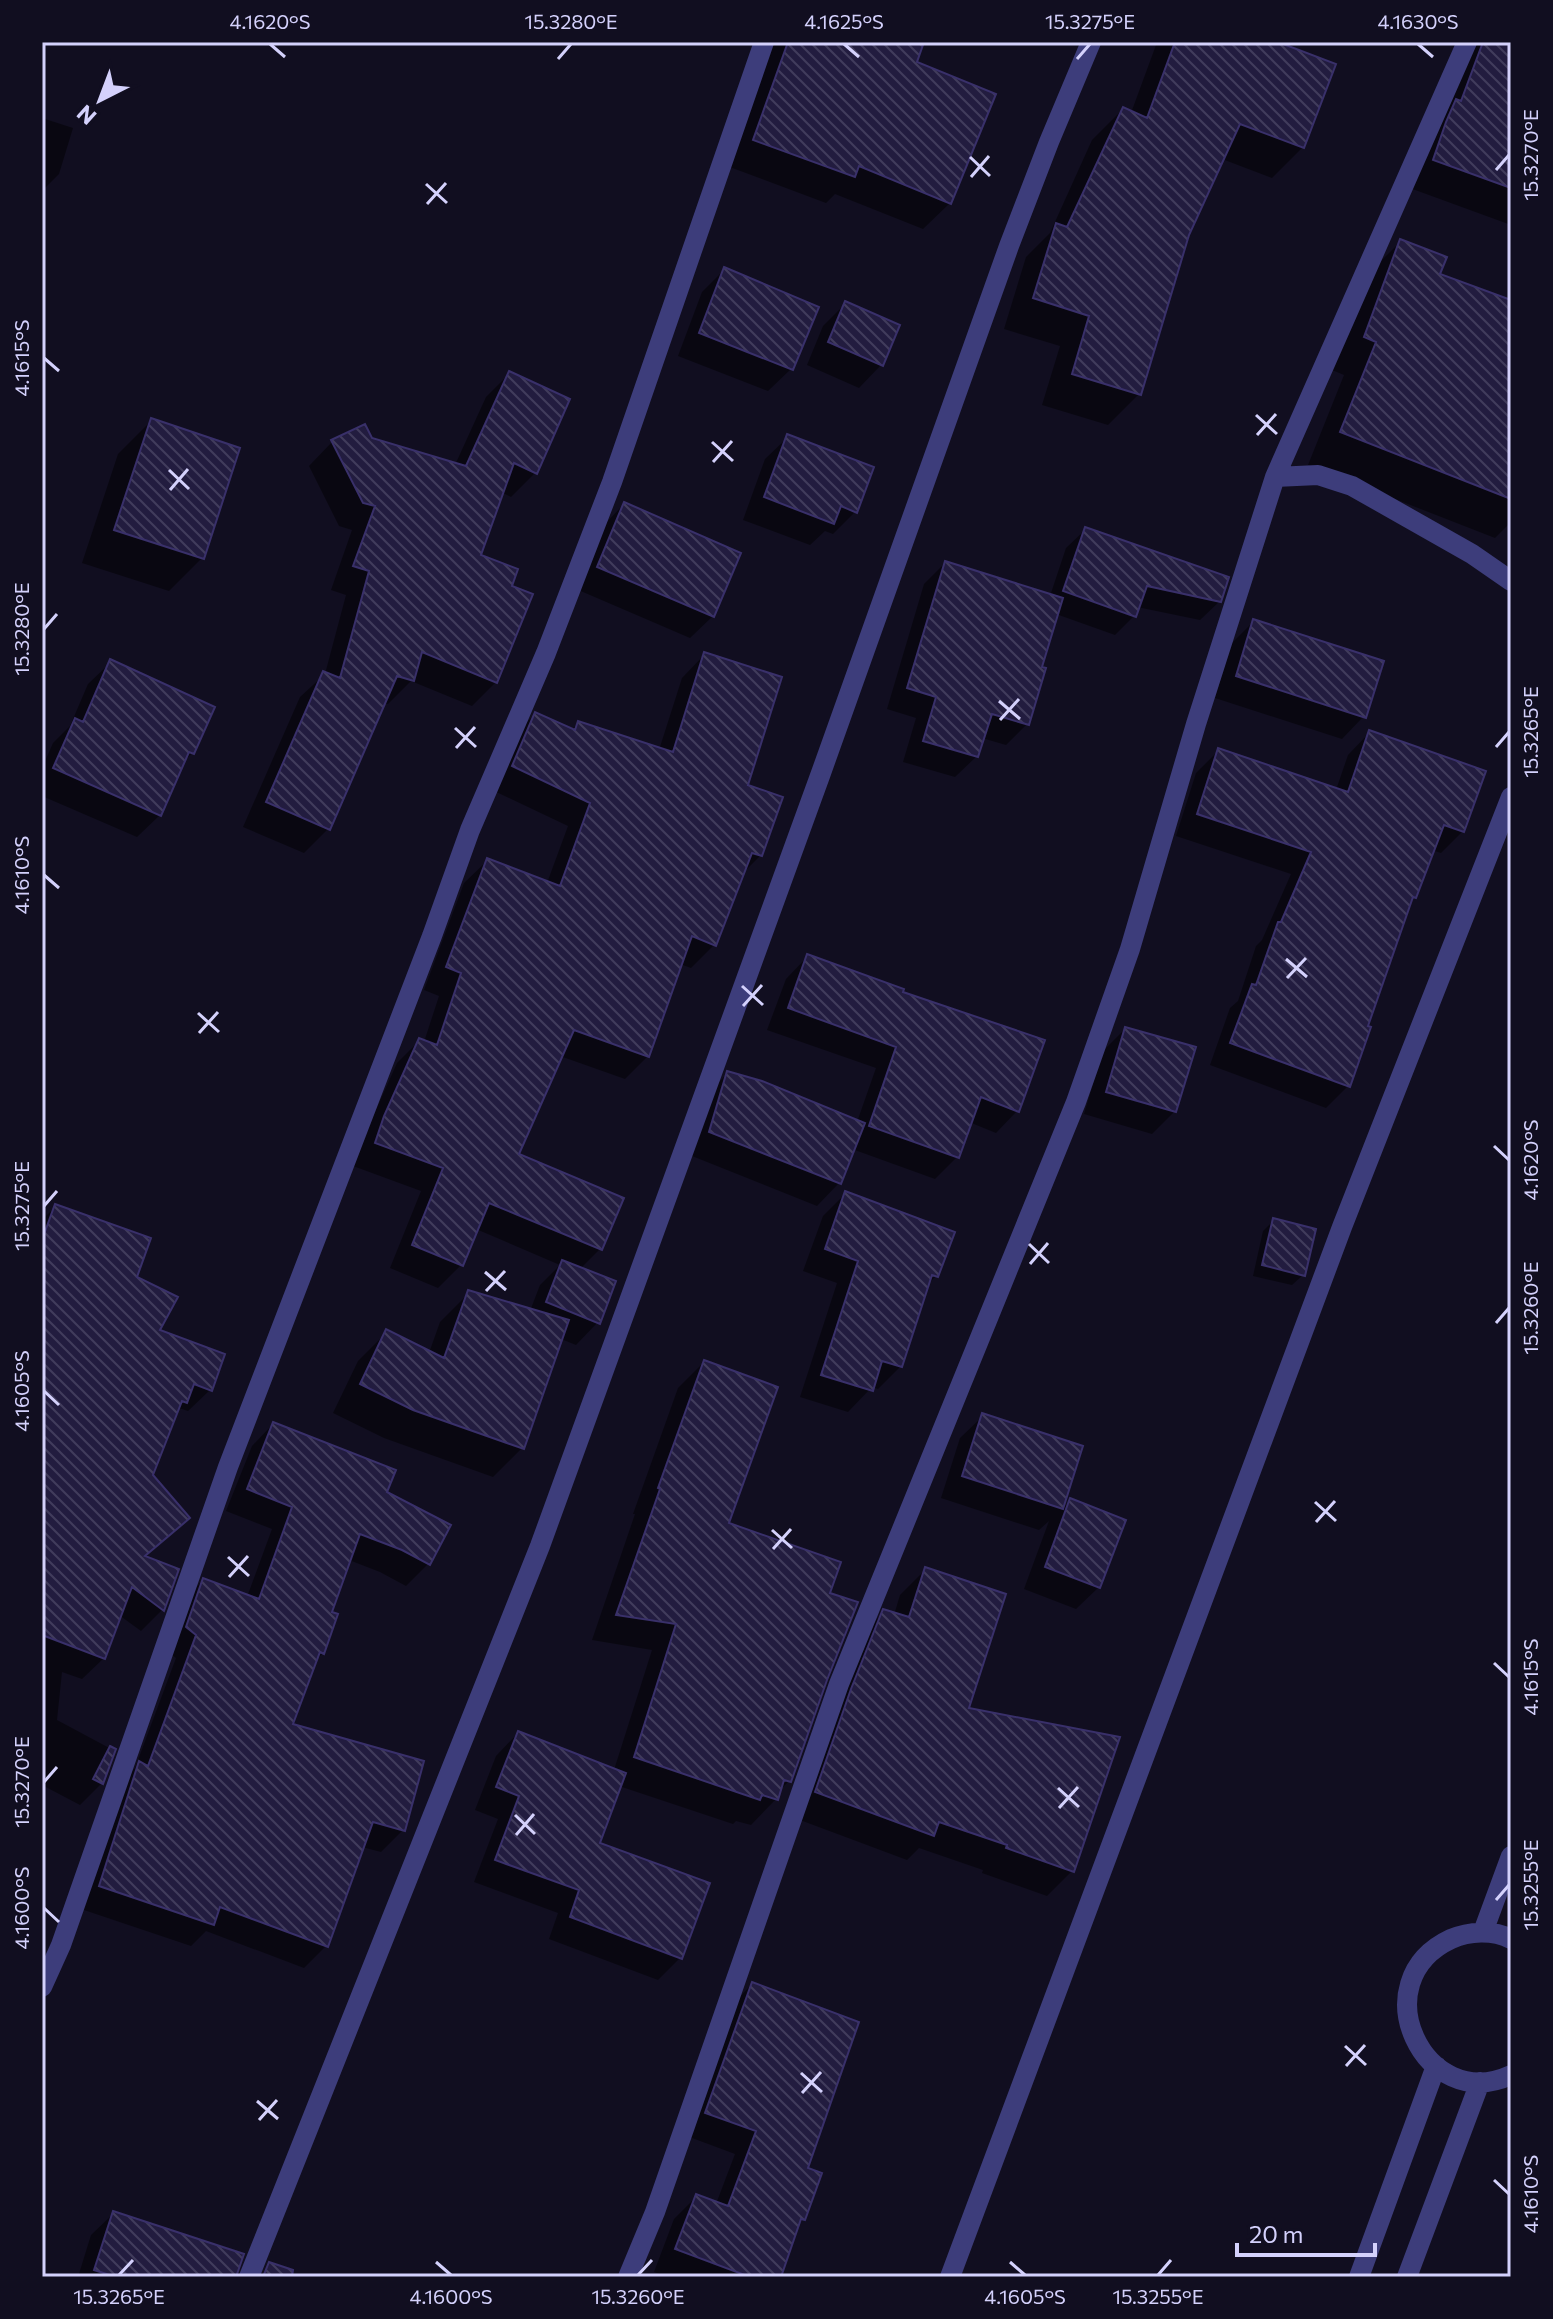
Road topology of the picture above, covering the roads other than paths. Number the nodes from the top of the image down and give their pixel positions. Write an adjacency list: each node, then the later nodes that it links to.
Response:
1 (764, 42): 10 (street)
2 (1091, 42): 14 (street)
3 (1467, 42): 4 (street)
4 (1275, 477): 5 (street); 15 (street)
5 (1511, 581)
6 (1511, 797): 16 (street)
7 (1511, 1856): 8 (street)
8 (1483, 1932): 9 (street); 11 (street)
9 (1511, 1939)
10 (42, 1987)
11 (1436, 2066): 13 (street); 17 (street)
12 (1511, 2075): 13 (street)
13 (1480, 2082): 18 (street)
14 (249, 2277)
15 (628, 2277)
16 (950, 2277)
17 (1359, 2277)
18 (1407, 2277)

